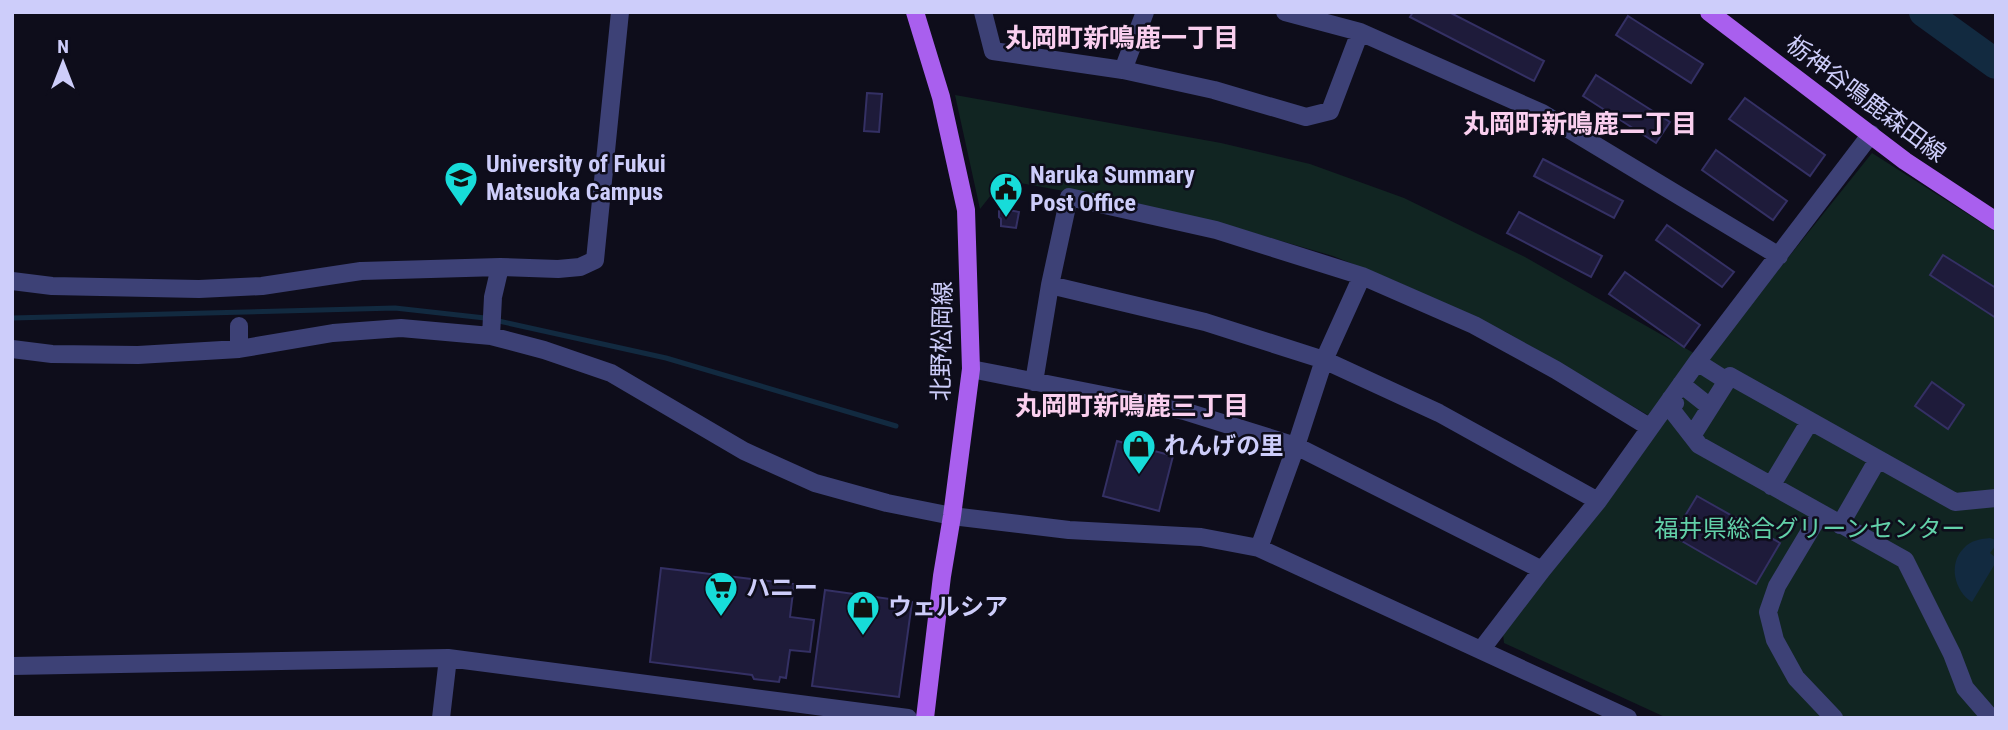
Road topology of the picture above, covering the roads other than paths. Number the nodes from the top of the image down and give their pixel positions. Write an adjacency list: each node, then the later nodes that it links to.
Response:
1 (620, 12): 12 (street)
2 (915, 12): 22 (main road, 北野松岡線)
3 (983, 12): 8 (street)
4 (1145, 12): 8 (street)
5 (1285, 12): 7 (street)
6 (1710, 12): 9 (main road, 栃神谷鳴鹿森田線)
7 (1360, 32): 8 (street); 11 (street)
8 (1123, 70)
9 (1871, 134): 10 (main road, 栃神谷鳴鹿森田線); 11 (street)
10 (1996, 221)
11 (1779, 256): 21 (street)
12 (500, 267): 14 (street); 17 (street)
13 (1362, 276): 15 (street); 20 (street); 28 (street)
14 (12, 281)
15 (1051, 285): 20 (street); 24 (street)
16 (239, 326): 19 (street)
17 (491, 336): 19 (street); 36 (street)
18 (12, 349): 19 (street)
19 (239, 349)
20 (1324, 360): 30 (street); 34 (street)
21 (1698, 362): 23 (street); 25 (street)
22 (971, 369): 24 (street); 36 (main road, 北野松岡線)
23 (1727, 380): 26 (street); 27 (street)
24 (1034, 382): 30 (street)
25 (1676, 391): 26 (street); 28 (street); 29 (street)
26 (1710, 407): 29 (street)
27 (1810, 421): 31 (street); 32 (street)
28 (1649, 427): 34 (street)
29 (1692, 436): 32 (street)
30 (1296, 446): 38 (street); 39 (street)
31 (1878, 459): 33 (street); 37 (street)
32 (1771, 486): 35 (street)
33 (1996, 498)
34 (1598, 501): 39 (street)
35 (1820, 514): 37 (street); 47 (street)
36 (952, 516): 38 (street); 45 (main road, 北野松岡線)
37 (1840, 525): 48 (street)
38 (1259, 548): 40 (street)
39 (1542, 570): 40 (street)
40 (1481, 650): 46 (street)
41 (448, 658): 42 (street); 43 (street); 44 (street)
42 (12, 667)
43 (440, 718)
44 (908, 718)
45 (925, 718)
46 (1628, 718)
47 (1833, 718)
48 (1992, 718)

